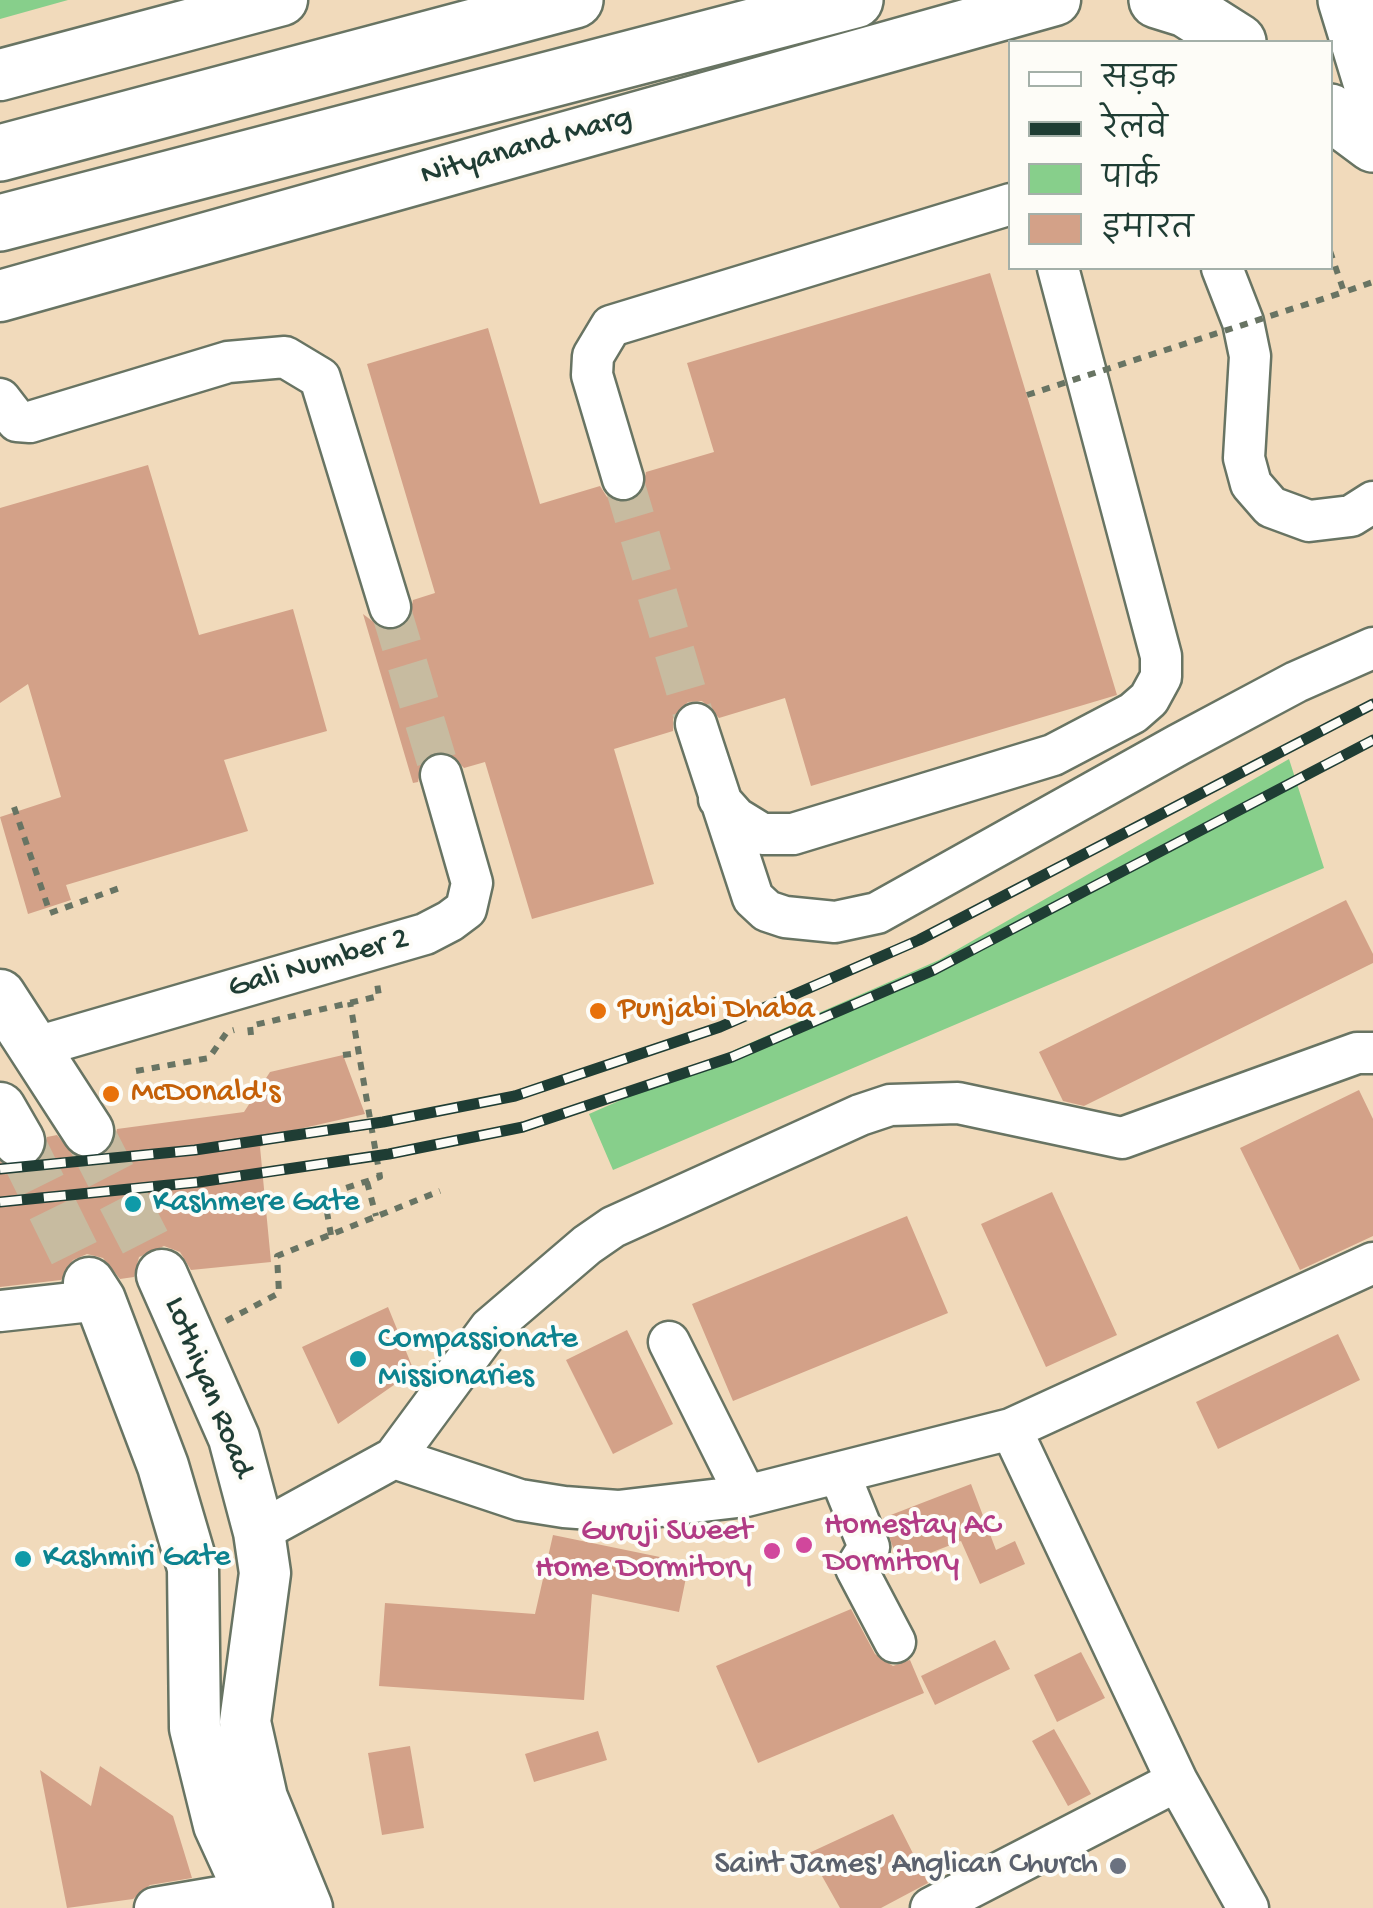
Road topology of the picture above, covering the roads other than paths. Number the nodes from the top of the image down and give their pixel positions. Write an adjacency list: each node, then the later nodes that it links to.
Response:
1 (282, 0): 8 (main road)
2 (575, 0): 12 (highway)
3 (855, 0): 14 (highway)
4 (1055, 0): 17 (main road, Nityanand Marg)
5 (1157, 0): 7 (highway)
6 (1346, 0): 9 (highway)
7 (1235, 40)
8 (0, 75)
9 (1373, 88)
10 (1333, 114): 11 (highway)
11 (1373, 144)
12 (0, 153)
13 (1001, 212): 19 (street)
14 (0, 223)
15 (1059, 270): 25 (street)
16 (1223, 270): 20 (street)
17 (0, 296)
18 (0, 400): 21 (street)
19 (622, 480)
20 (1373, 502)
21 (390, 607)
22 (1373, 648): 25 (street)
23 (696, 724): 25 (street)
24 (441, 775): 27 (street, Gali Number 2)
25 (718, 800)
26 (0, 995): 27 (main road)
27 (33, 1048): 29 (main road)
28 (1373, 1053): 36 (street)
29 (88, 1130)
30 (1373, 1262): 35 (street)
31 (162, 1275): 39 (main road, Lothiyan Road)
32 (95, 1291): 33 (street); 42 (main road, Lothiyan Road)
33 (0, 1311)
34 (669, 1342): 38 (street)
35 (1011, 1429): 37 (street); 41 (street)
36 (394, 1458): 38 (street); 39 (street)
37 (839, 1473): 38 (street); 40 (street)
38 (746, 1496)
39 (259, 1532): 44 (main road, Lothiyan Road)
40 (895, 1642)
41 (1177, 1781): 45 (street); 46 (street)
42 (253, 1900): 43 (street)
43 (155, 1908)
44 (306, 1908)
45 (931, 1908)
46 (1248, 1908)

